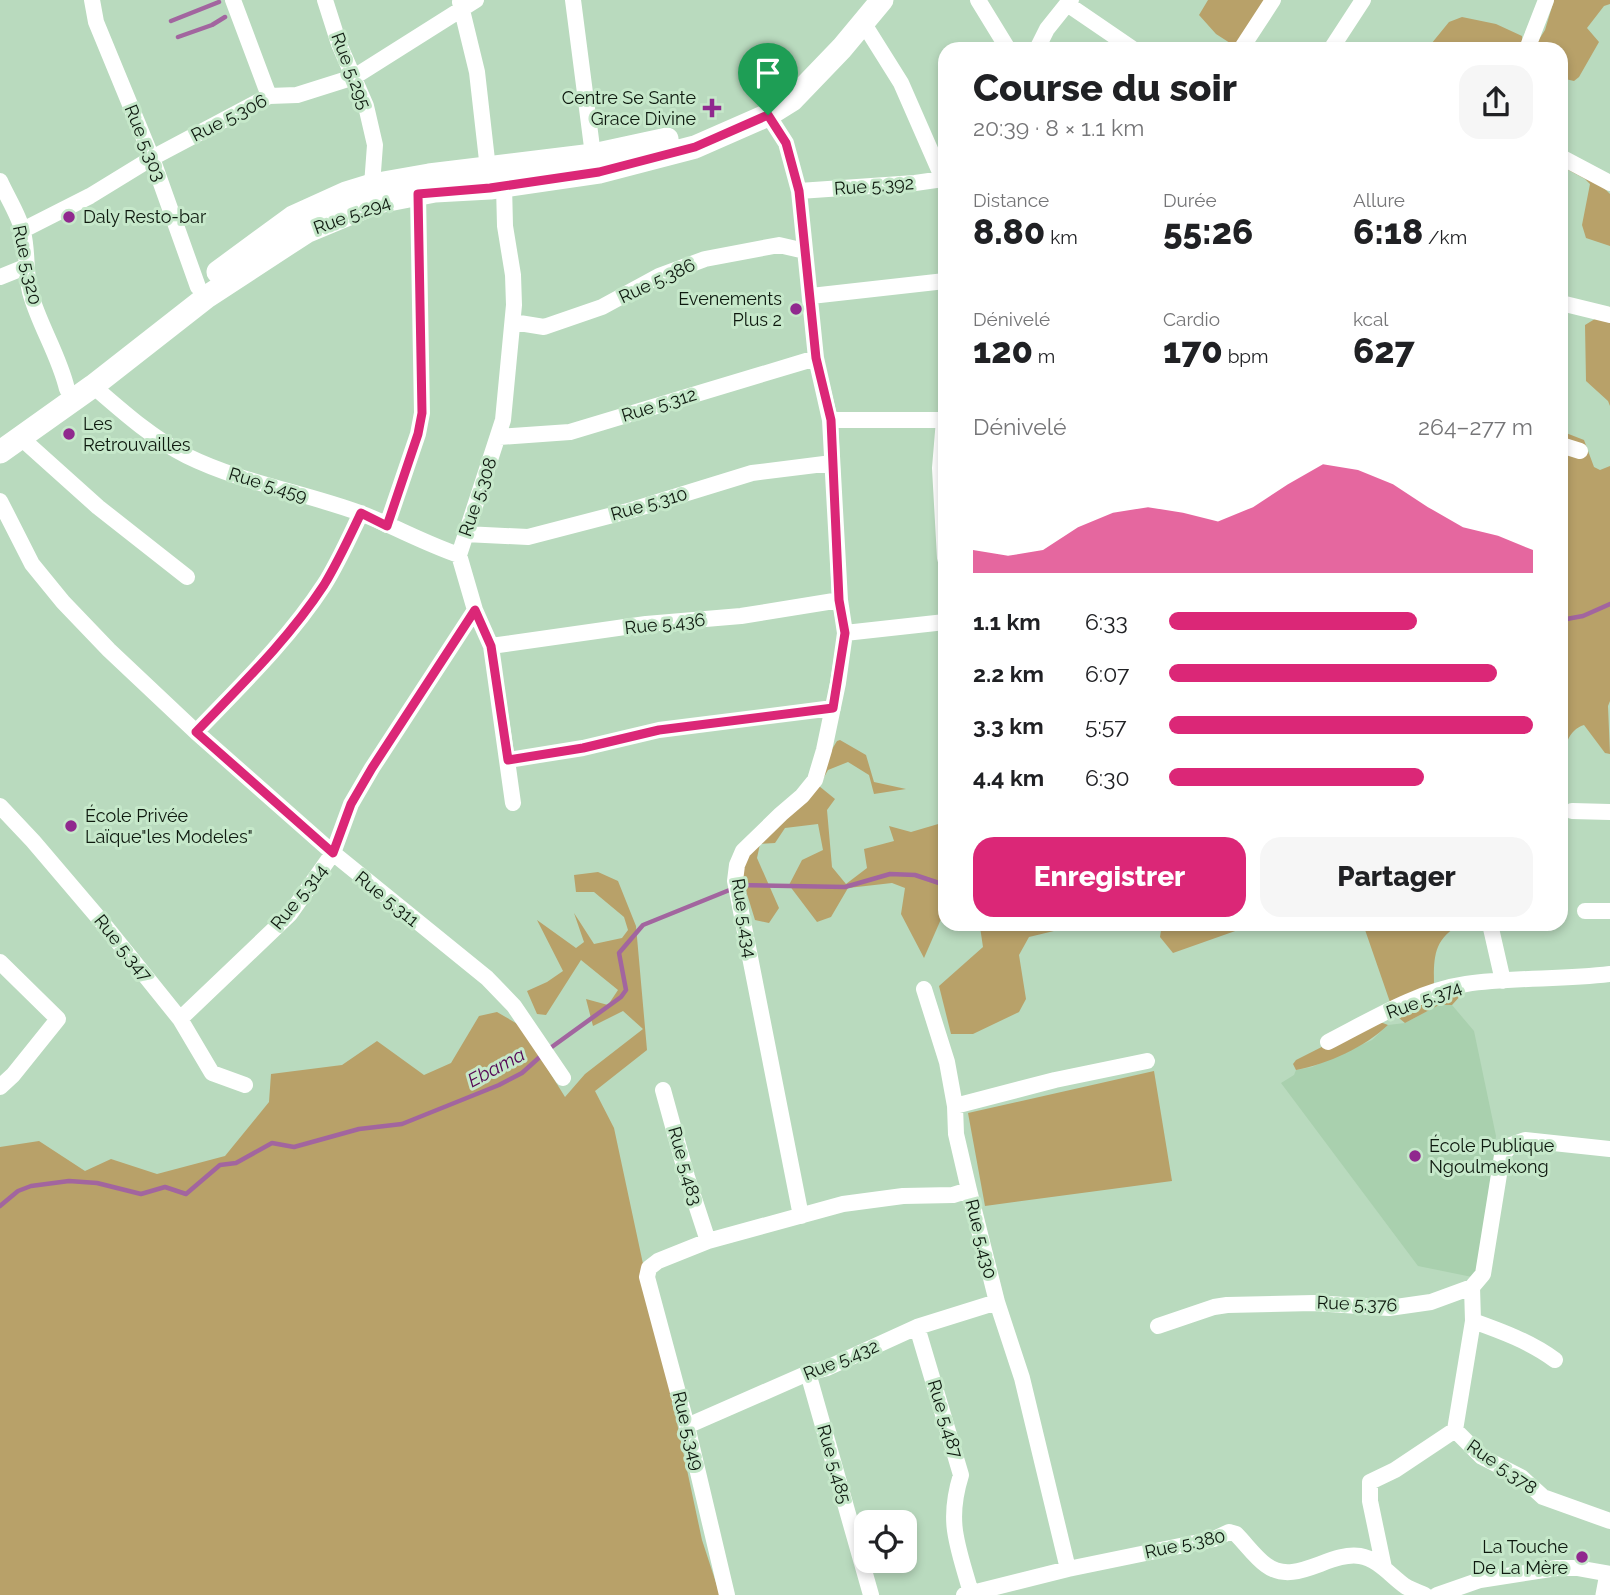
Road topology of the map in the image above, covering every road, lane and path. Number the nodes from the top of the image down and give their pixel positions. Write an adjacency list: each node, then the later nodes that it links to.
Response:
1 (92, 0): 24 (street, Rue 5.303)
2 (233, 0): 21 (street)
3 (325, 0): 20 (street, Rue 5.295)
4 (573, 0): 23 (street)
5 (865, 0): 23 (main road, Rue 5.294)
6 (882, 0): 13 (main road, Rue 5.294)
7 (978, 0): 14 (street)
8 (1273, 0): 17 (street)
9 (1363, 0): 18 (street)
10 (1546, 0): 19 (street)
11 (1069, 2): 15 (street); 16 (street)
12 (466, 3): 20 (street, Rue 5.306); 27 (street)
13 (864, 24): 22 (main road, Rue 5.294); 26 (street, Rue 5.392)
14 (1004, 42)
15 (1040, 42)
16 (1123, 42)
17 (1246, 42)
18 (1336, 42)
19 (1530, 42)
20 (354, 77): 21 (street, Rue 5.306); 31 (street, Rue 5.295)
21 (269, 96): 24 (street, Rue 5.306)
22 (768, 115): 32 (main road, Rue 5.294); 33 (street, Rue 5.434)
23 (593, 155): 27 (main road, Rue 5.294)
24 (152, 158): 35 (street, Rue 5.306); 40 (street, Rue 5.303)
25 (1568, 161): 30 (street)
26 (938, 165)
27 (488, 169): 31 (main road, Rue 5.294)
28 (938, 179): 33 (street, Rue 5.392)
29 (0, 181): 35 (street, Rue 5.320)
30 (1610, 183)
31 (372, 185): 40 (main road, Rue 5.294)
32 (505, 185): 34 (main road, Rue 5.294); 44 (street, Rue 5.308)
33 (799, 191): 36 (street, Rue 5.434)
34 (418, 194): 46 (main road, Rue 5.294); 58 (street)
35 (23, 230): 37 (street, Rue 5.320)
36 (805, 251): 41 (street, Rue 5.434); 44 (street, Rue 5.386)
37 (25, 267): 38 (street); 47 (street, Rue 5.320)
38 (0, 277)
39 (938, 282): 41 (street)
40 (198, 287): 47 (main road, Rue 5.294)
41 (811, 296): 45 (street, Rue 5.434)
42 (1568, 305): 43 (street)
43 (1610, 315)
44 (513, 322): 51 (street, Rue 5.308)
45 (816, 358): 48 (street, Rue 5.434); 51 (street, Rue 5.312)
46 (93, 386): 50 (main road, Rue 5.294); 57 (street, Rue 5.459)
47 (67, 389): 50 (main road, Rue 5.294)
48 (831, 420): 49 (street); 55 (street, Rue 5.434)
49 (938, 420)
50 (10, 436): 54 (main road, Rue 5.294); 61 (street)
51 (499, 437): 59 (street, Rue 5.308)
52 (1568, 447): 53 (street)
53 (1580, 451)
54 (0, 452)
55 (832, 463): 59 (street, Rue 5.310); 62 (street, Rue 5.434)
56 (0, 501): 68 (street, Rue 5.311)
57 (361, 513): 58 (street, Rue 5.459); 68 (street)
58 (387, 526): 60 (street, Rue 5.459)
59 (466, 534): 60 (street, Rue 5.308)
60 (458, 555): 63 (street, Rue 5.308)
61 (187, 577)
62 (839, 600): 65 (street, Rue 5.434); 66 (street, Rue 5.436)
63 (475, 610): 66 (street, Rue 5.308); 74 (street, Rue 5.314)
64 (938, 623): 65 (street)
65 (845, 633): 67 (street, Rue 5.434)
66 (491, 646): 69 (street, Rue 5.308)
67 (833, 708): 69 (street); 92 (street, Rue 5.434)
68 (196, 732): 74 (street, Rue 5.311)
69 (508, 760): 70 (street, Rue 5.308)
70 (513, 803)
71 (0, 806): 82 (street, Rue 5.347)
72 (1572, 811): 73 (street)
73 (1610, 812)
74 (333, 853): 82 (street, Rue 5.314); 85 (street, Rue 5.311)
75 (1585, 911): 76 (street)
76 (1610, 911)
77 (1492, 931): 80 (street)
78 (0, 962): 87 (street)
79 (1610, 974): 80 (street, Rue 5.374)
80 (1503, 981): 83 (street, Rue 5.374)
81 (924, 989): 89 (street)
82 (180, 1019): 86 (street, Rue 5.347)
83 (1328, 1042)
84 (1147, 1061): 89 (street)
85 (563, 1078)
86 (245, 1085)
87 (0, 1087)
88 (663, 1090): 93 (street, Rue 5.483)
89 (954, 1106): 91 (street)
90 (1610, 1149): 95 (street)
91 (969, 1190): 92 (street, Rue 5.430); 96 (street, Rue 5.430)
92 (801, 1216): 93 (street, Rue 5.430)
93 (708, 1241): 94 (street, Rue 5.430)
94 (649, 1268): 102 (street, Rue 5.349)
95 (1472, 1287): 97 (street); 98 (street, Rue 5.376)
96 (997, 1302): 99 (street, Rue 5.432); 106 (street, Rue 5.430)
97 (1473, 1321): 100 (street); 103 (street)
98 (1158, 1326)
99 (917, 1327): 101 (street, Rue 5.432); 108 (street, Rue 5.487)
100 (1555, 1360)
101 (808, 1373): 102 (street, Rue 5.432); 110 (street, Rue 5.485)
102 (687, 1426): 109 (street, Rue 5.349)
103 (1455, 1430): 104 (street, Rue 5.378); 105 (street, Rue 5.378)
104 (1610, 1521)
105 (1384, 1568): 106 (street, Rue 5.380); 111 (street, Rue 5.380)
106 (1068, 1569): 108 (street, Rue 5.380)
107 (1610, 1576): 112 (street); 113 (main road)
108 (967, 1594)
109 (727, 1595)
110 (871, 1595)
111 (1425, 1595)
112 (1437, 1595)
113 (1607, 1595)

